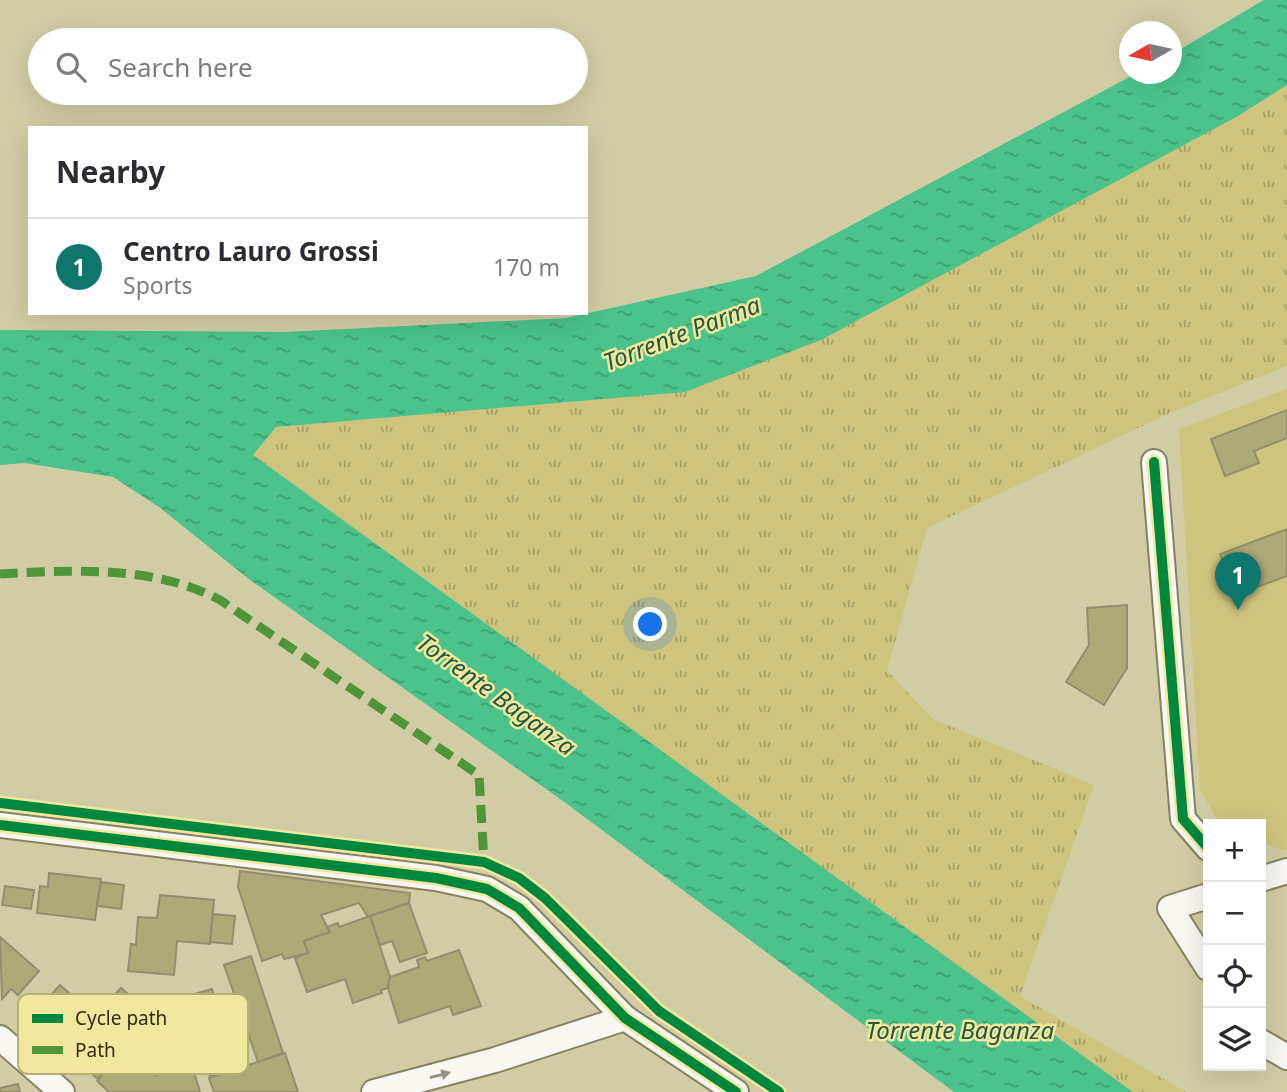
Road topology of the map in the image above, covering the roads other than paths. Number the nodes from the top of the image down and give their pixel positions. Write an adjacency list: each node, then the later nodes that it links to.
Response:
1 (1154, 461): 3 (street)
2 (0, 825): 8 (street)
3 (1203, 842)
4 (1287, 871): 5 (street)
5 (1266, 877)
6 (1203, 898): 7 (street)
7 (1203, 960)
8 (625, 1018): 15 (street, one-way to 8); 16 (street)
9 (0, 1038): 11 (street)
10 (1266, 1045): 12 (street)
11 (18, 1054)
12 (1287, 1057)
13 (41, 1074): 14 (street)
14 (62, 1092)
15 (374, 1092)
16 (736, 1092)

